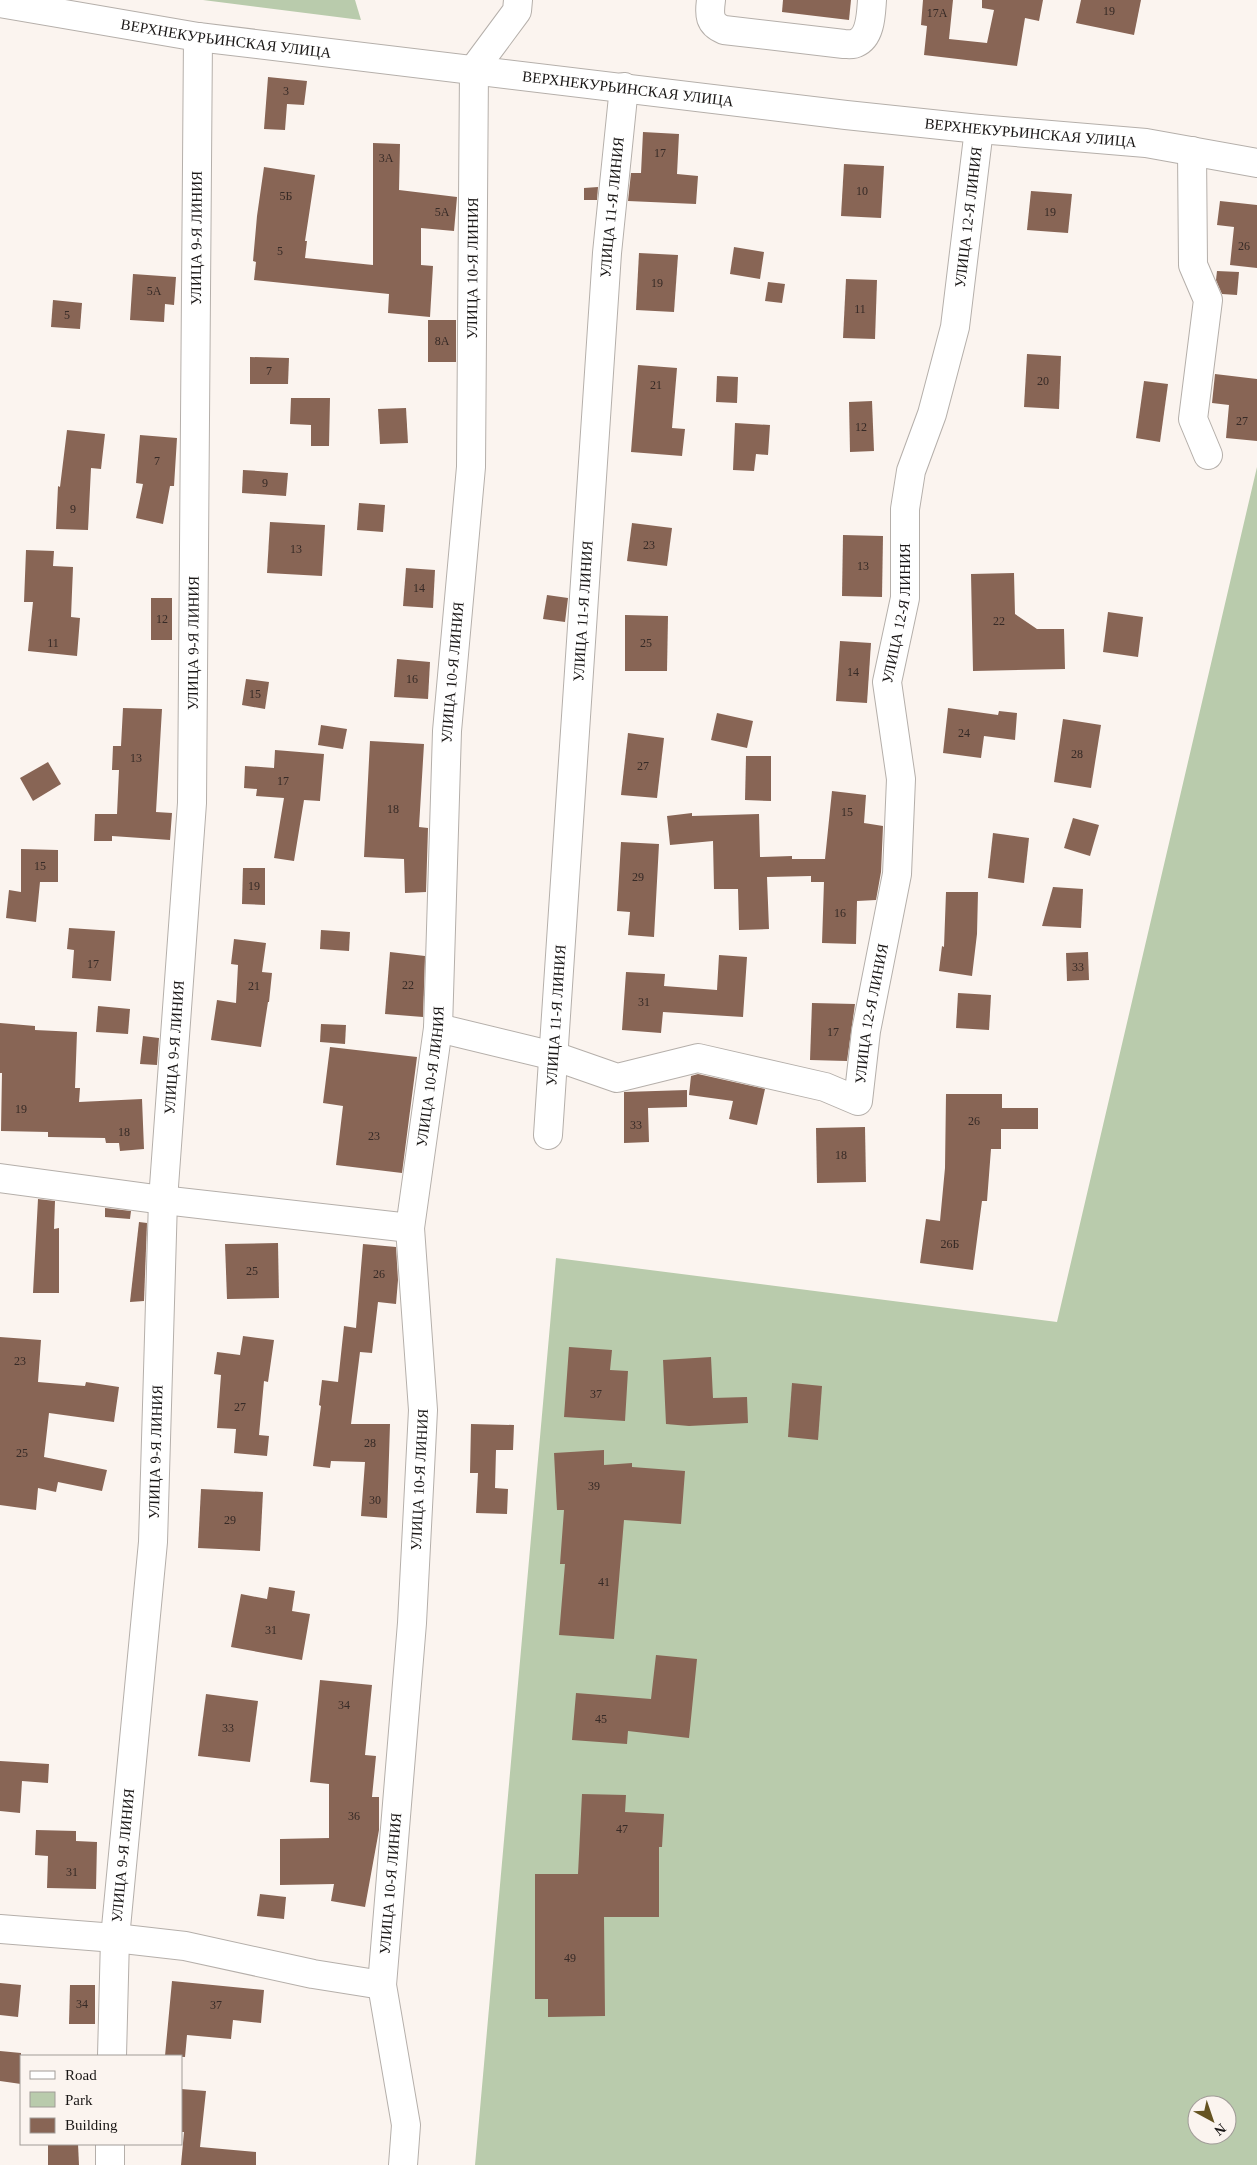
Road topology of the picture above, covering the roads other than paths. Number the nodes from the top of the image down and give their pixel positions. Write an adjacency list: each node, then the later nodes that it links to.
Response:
1 (518, 0): 6 (street)
2 (711, 0): 3 (street)
3 (872, 0)
4 (0, 3): 5 (street, ВЕРХНЕКУРЬИНСКАЯ УЛИЦА)
5 (198, 37): 6 (street, ВЕРХНЕКУРЬИНСКАЯ УЛИЦА); 16 (street, УЛИЦА 9-Я ЛИНИЯ)
6 (474, 68): 7 (street, ВЕРХНЕКУРЬИНСКАЯ УЛИЦА); 12 (street, УЛИЦА 10-Я ЛИНИЯ)
7 (624, 87): 8 (street, ВЕРХНЕКУРЬИНСКАЯ УЛИЦА); 13 (street, УЛИЦА 11-Я ЛИНИЯ)
8 (979, 129): 9 (street, ВЕРХНЕКУРЬИНСКАЯ УЛИЦА); 13 (street, УЛИЦА 12-Я ЛИНИЯ)
9 (1192, 151): 10 (street, ВЕРХНЕКУРЬИНСКАЯ УЛИЦА); 11 (street)
10 (1257, 163)
11 (1208, 455)
12 (438, 1028): 13 (street); 17 (street, УЛИЦА 10-Я ЛИНИЯ)
13 (554, 1056): 14 (street, УЛИЦА 11-Я ЛИНИЯ)
14 (548, 1135)
15 (0, 1178): 16 (street)
16 (163, 1200): 17 (street); 19 (street, УЛИЦА 9-Я ЛИНИЯ)
17 (410, 1228): 20 (street, УЛИЦА 10-Я ЛИНИЯ)
18 (0, 1929): 19 (street)
19 (115, 1938): 20 (street); 21 (street, УЛИЦА 9-Я ЛИНИЯ)
20 (382, 1984): 24 (street, УЛИЦА 10-Я ЛИНИЯ)
21 (112, 2055)
22 (110, 2145): 23 (street)
23 (110, 2165)
24 (403, 2165)

